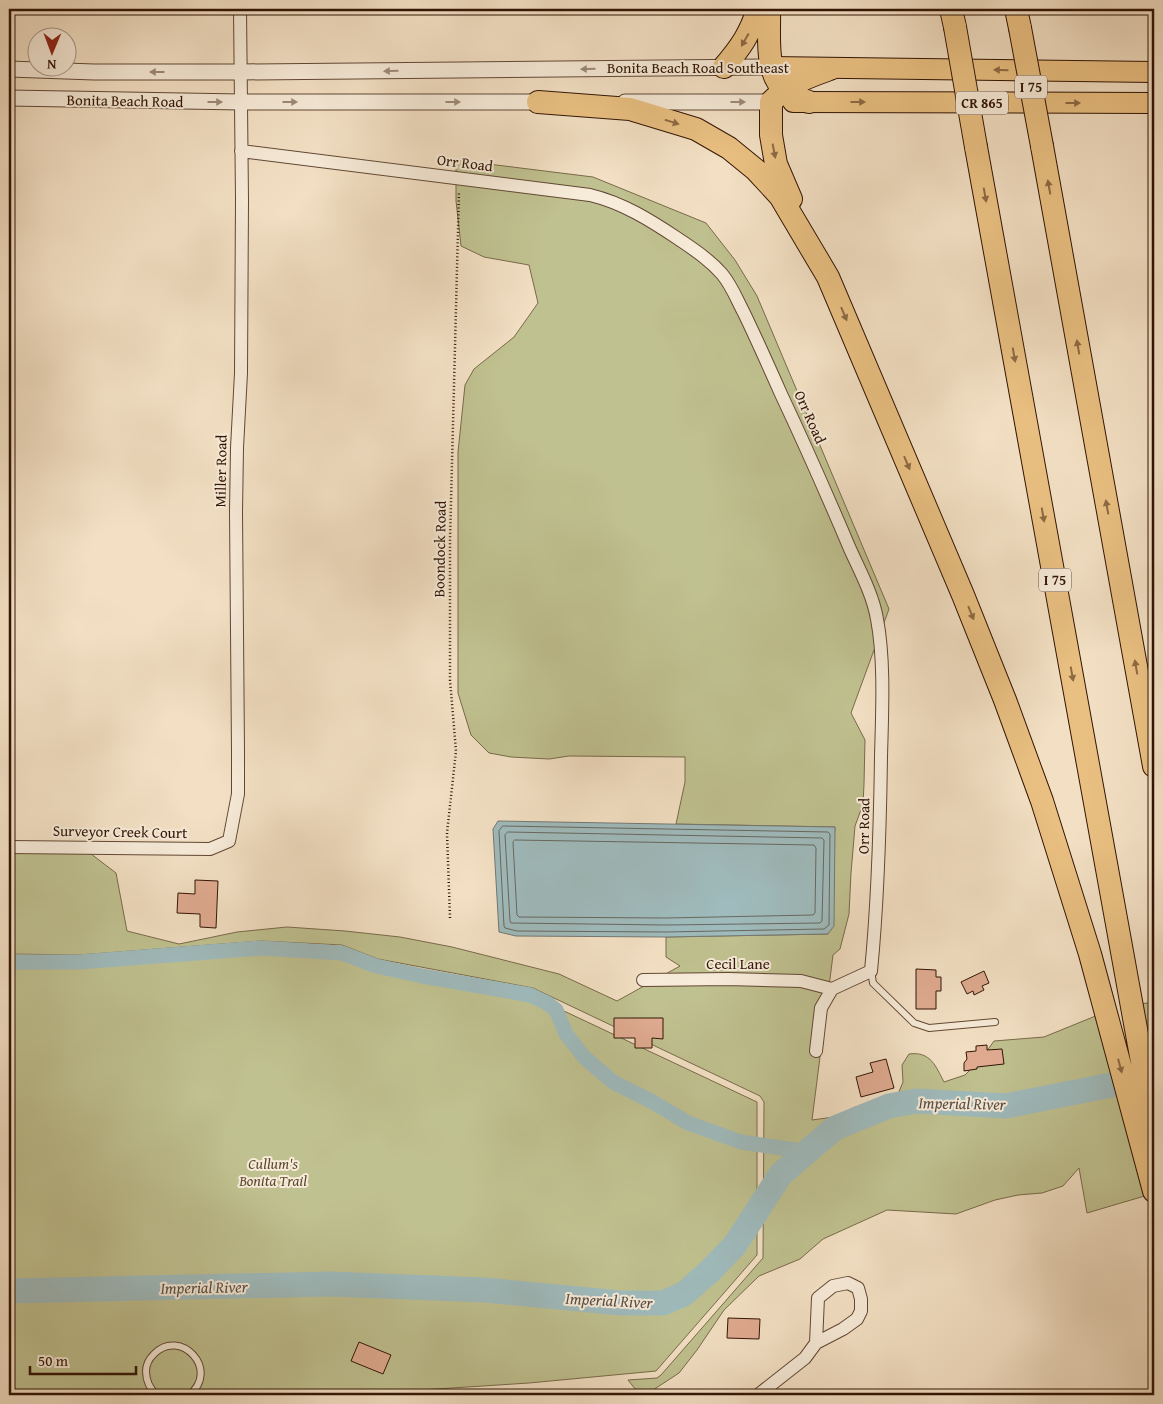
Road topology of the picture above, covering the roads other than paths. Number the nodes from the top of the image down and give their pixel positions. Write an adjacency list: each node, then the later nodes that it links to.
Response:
1 (240, 9): 10 (street, Miller Road)
2 (758, 9): 6 (highway, one-way to 6)
3 (769, 9): 7 (highway)
4 (953, 18): 28 (highway, I 75, one-way to 28, bridge)
5 (1018, 18): 20 (highway, I 75, one-way to 5, bridge)
6 (724, 67): 7 (street, Bonita Beach Road Southeast / CR 865); 10 (street, Bonita Beach Road Southeast / CR 865, one-way to 10)
7 (771, 67): 9 (main road, Bonita Beach Road Southeast / CR 865); 12 (highway)
8 (9, 69): 10 (street, Bonita Beach Road / CR 865, one-way to 8)
9 (830, 69): 11 (main road, Bonita Beach Road Southeast / CR 865, one-way to 9); 12 (highway)
10 (241, 72): 14 (street, Miller Road)
11 (1154, 72)
12 (778, 96): 15 (street, one-way to 12); 16 (highway); 19 (highway, one-way to 19)
13 (9, 98): 14 (street, Bonita Beach Road, one-way to 14)
14 (241, 102): 15 (street, one-way to 15); 18 (street, Miller Road)
15 (538, 102): 19 (highway, one-way to 19)
16 (809, 102): 17 (main road, CR 865, one-way to 17)
17 (1154, 103)
18 (241, 151): 21 (street, Miller Road); 23 (street, Orr Road)
19 (828, 278): 29 (highway, one-way to 29)
20 (1154, 766)
21 (229, 841): 22 (street, Surveyor Creek Court)
22 (9, 847)
23 (871, 971): 25 (street); 26 (lane)
24 (643, 980): 25 (street, Cecil Lane)
25 (832, 989): 27 (street)
26 (995, 1022)
27 (816, 1051)
28 (1154, 1128)
29 (1154, 1190)
30 (816, 1343): 30 (street); 33 (street)
31 (157, 1395): 32 (lane)
32 (189, 1395)
33 (758, 1395)

